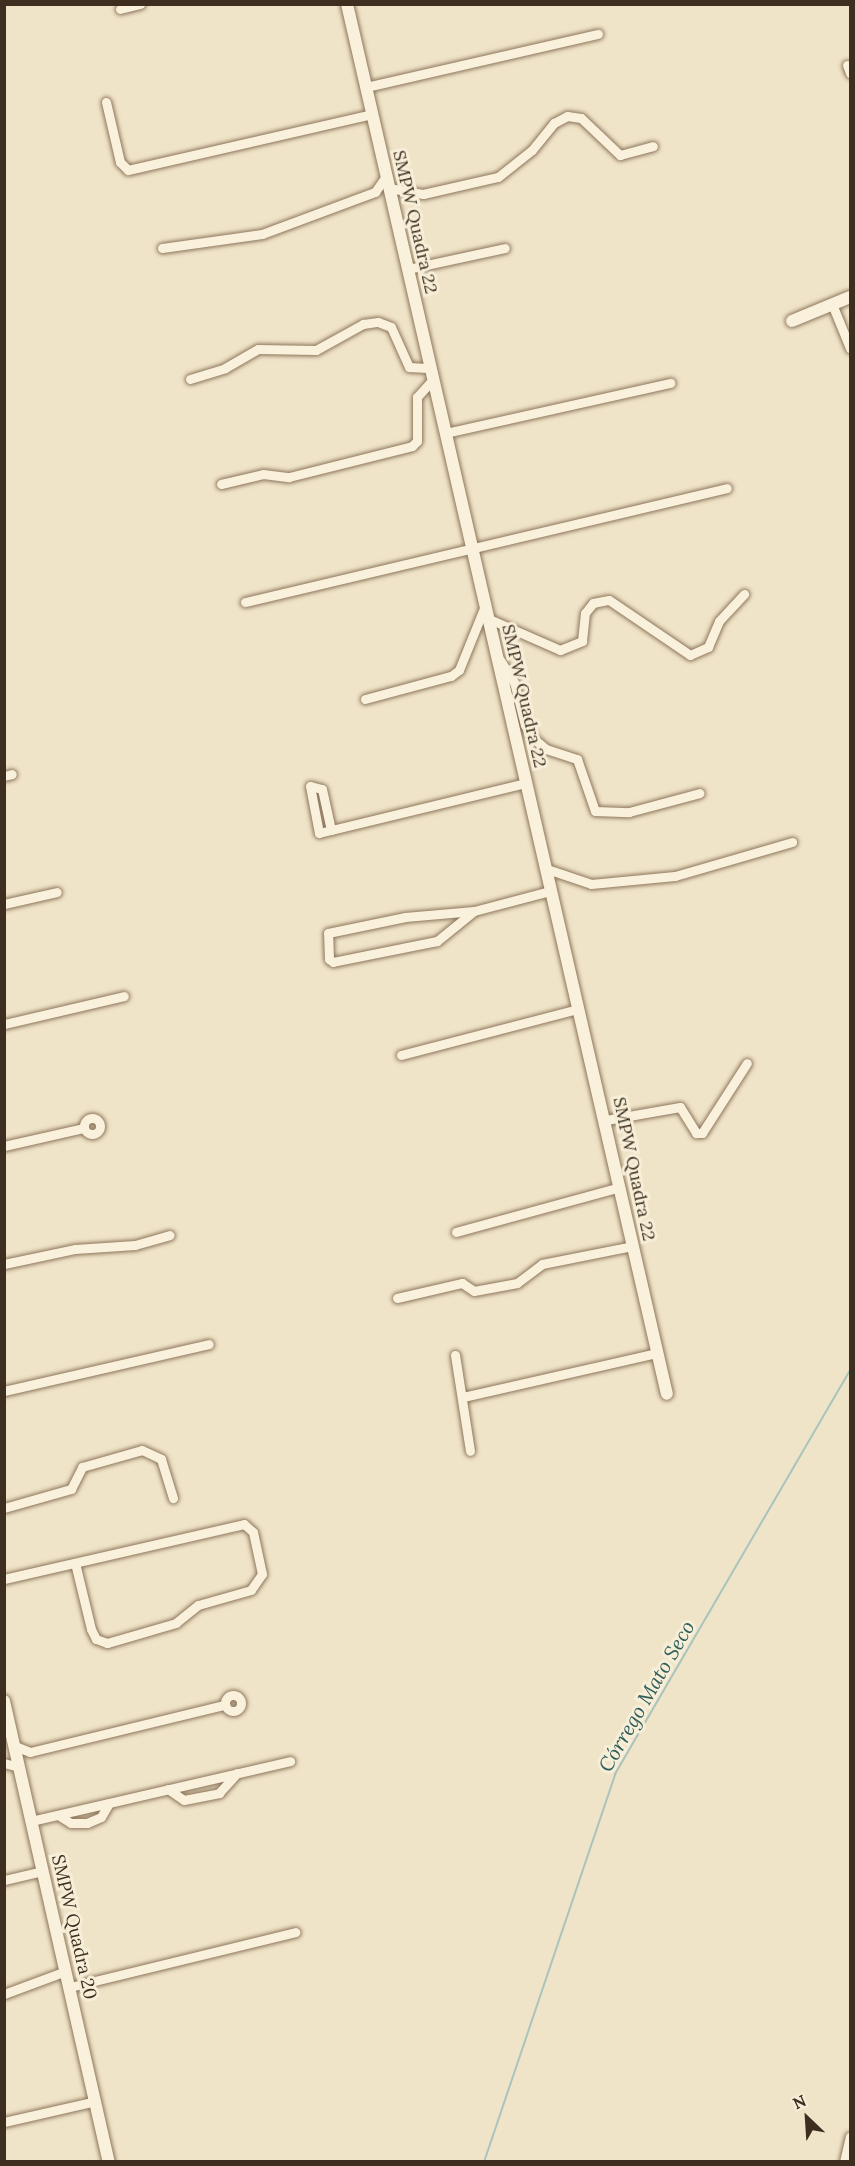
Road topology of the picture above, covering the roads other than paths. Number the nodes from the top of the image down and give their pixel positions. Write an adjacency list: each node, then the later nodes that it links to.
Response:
1 (140, 4): 3 (street)
2 (347, 4): 5 (street, SMPW Quadra 22)
3 (120, 9)
4 (598, 34): 5 (street)
5 (366, 87): 7 (street, SMPW Quadra 22)
6 (106, 102): 7 (street)
7 (372, 114): 9 (street, SMPW Quadra 22)
8 (653, 146): 9 (street)
9 (388, 182): 10 (street); 12 (street, SMPW Quadra 22)
10 (162, 248)
11 (505, 248): 12 (street)
12 (408, 269): 17 (street, SMPW Quadra 22)
13 (850, 297): 14 (street)
14 (832, 304): 15 (street); 16 (street)
15 (792, 321)
16 (850, 348)
17 (432, 373): 18 (street); 20 (street, SMPW Quadra 22); 21 (street)
18 (190, 379)
19 (670, 383): 20 (street)
20 (446, 433): 23 (street, SMPW Quadra 22)
21 (221, 484)
22 (727, 488): 23 (street)
23 (473, 551): 25 (street); 26 (street, SMPW Quadra 22)
24 (744, 594): 26 (street)
25 (245, 602)
26 (486, 613): 27 (street, SMPW Quadra 22); 28 (street)
27 (498, 658): 29 (street, SMPW Quadra 22); 30 (street)
28 (365, 699)
29 (526, 783): 33 (street); 35 (street, SMPW Quadra 22)
30 (700, 793)
31 (328, 818): 32 (street); 32 (street); 33 (street)
32 (314, 822): 33 (street)
33 (331, 830)
34 (792, 842): 35 (street)
35 (547, 869): 36 (street, SMPW Quadra 22)
36 (550, 891): 39 (street); 41 (street, SMPW Quadra 22)
37 (57, 892): 38 (street)
38 (4, 904)
39 (474, 911): 39 (street)
40 (124, 996): 42 (street)
41 (578, 1009): 43 (street); 45 (street, SMPW Quadra 22)
42 (4, 1024)
43 (401, 1055)
44 (747, 1063): 45 (street)
45 (606, 1120): 48 (street, SMPW Quadra 22)
46 (83, 1128): 47 (street)
47 (4, 1146)
48 (620, 1187): 49 (street); 51 (street, SMPW Quadra 22)
49 (456, 1232)
50 (170, 1235): 52 (street)
51 (633, 1246): 53 (street); 55 (street, SMPW Quadra 22)
52 (4, 1264)
53 (397, 1298)
54 (209, 1344): 57 (street)
55 (657, 1353): 58 (street, SMPW Quadra 22); 59 (street)
56 (455, 1355): 59 (street)
57 (4, 1391)
58 (667, 1395)
59 (463, 1397): 60 (street)
60 (470, 1451)
61 (173, 1498): 62 (street)
62 (4, 1508)
63 (75, 1563): 63 (street); 64 (street)
64 (4, 1580)
65 (4, 1701): 67 (street, SMPW Quadra 20)
66 (225, 1705): 68 (street)
67 (11, 1745): 68 (street); 71 (street, SMPW Quadra 20)
68 (30, 1752): 71 (street)
69 (290, 1761): 72 (street)
70 (5, 1762): 71 (street)
71 (19, 1765): 76 (street, SMPW Quadra 20)
72 (237, 1773): 73 (street); 73 (street)
73 (168, 1789): 74 (street)
74 (109, 1803): 75 (street); 75 (street)
75 (58, 1815): 76 (street)
76 (31, 1821): 77 (street, SMPW Quadra 20)
77 (42, 1871): 78 (street); 80 (street, SMPW Quadra 20)
78 (4, 1880)
79 (295, 1932): 81 (street)
80 (66, 1971): 81 (street, SMPW Quadra 20); 82 (street)
81 (70, 1987): 83 (street, SMPW Quadra 20)
82 (4, 1994)
83 (96, 2101): 84 (street); 86 (street, SMPW Quadra 20)
84 (4, 2122)
85 (850, 2137): 87 (street)
86 (109, 2162)
87 (844, 2162)

